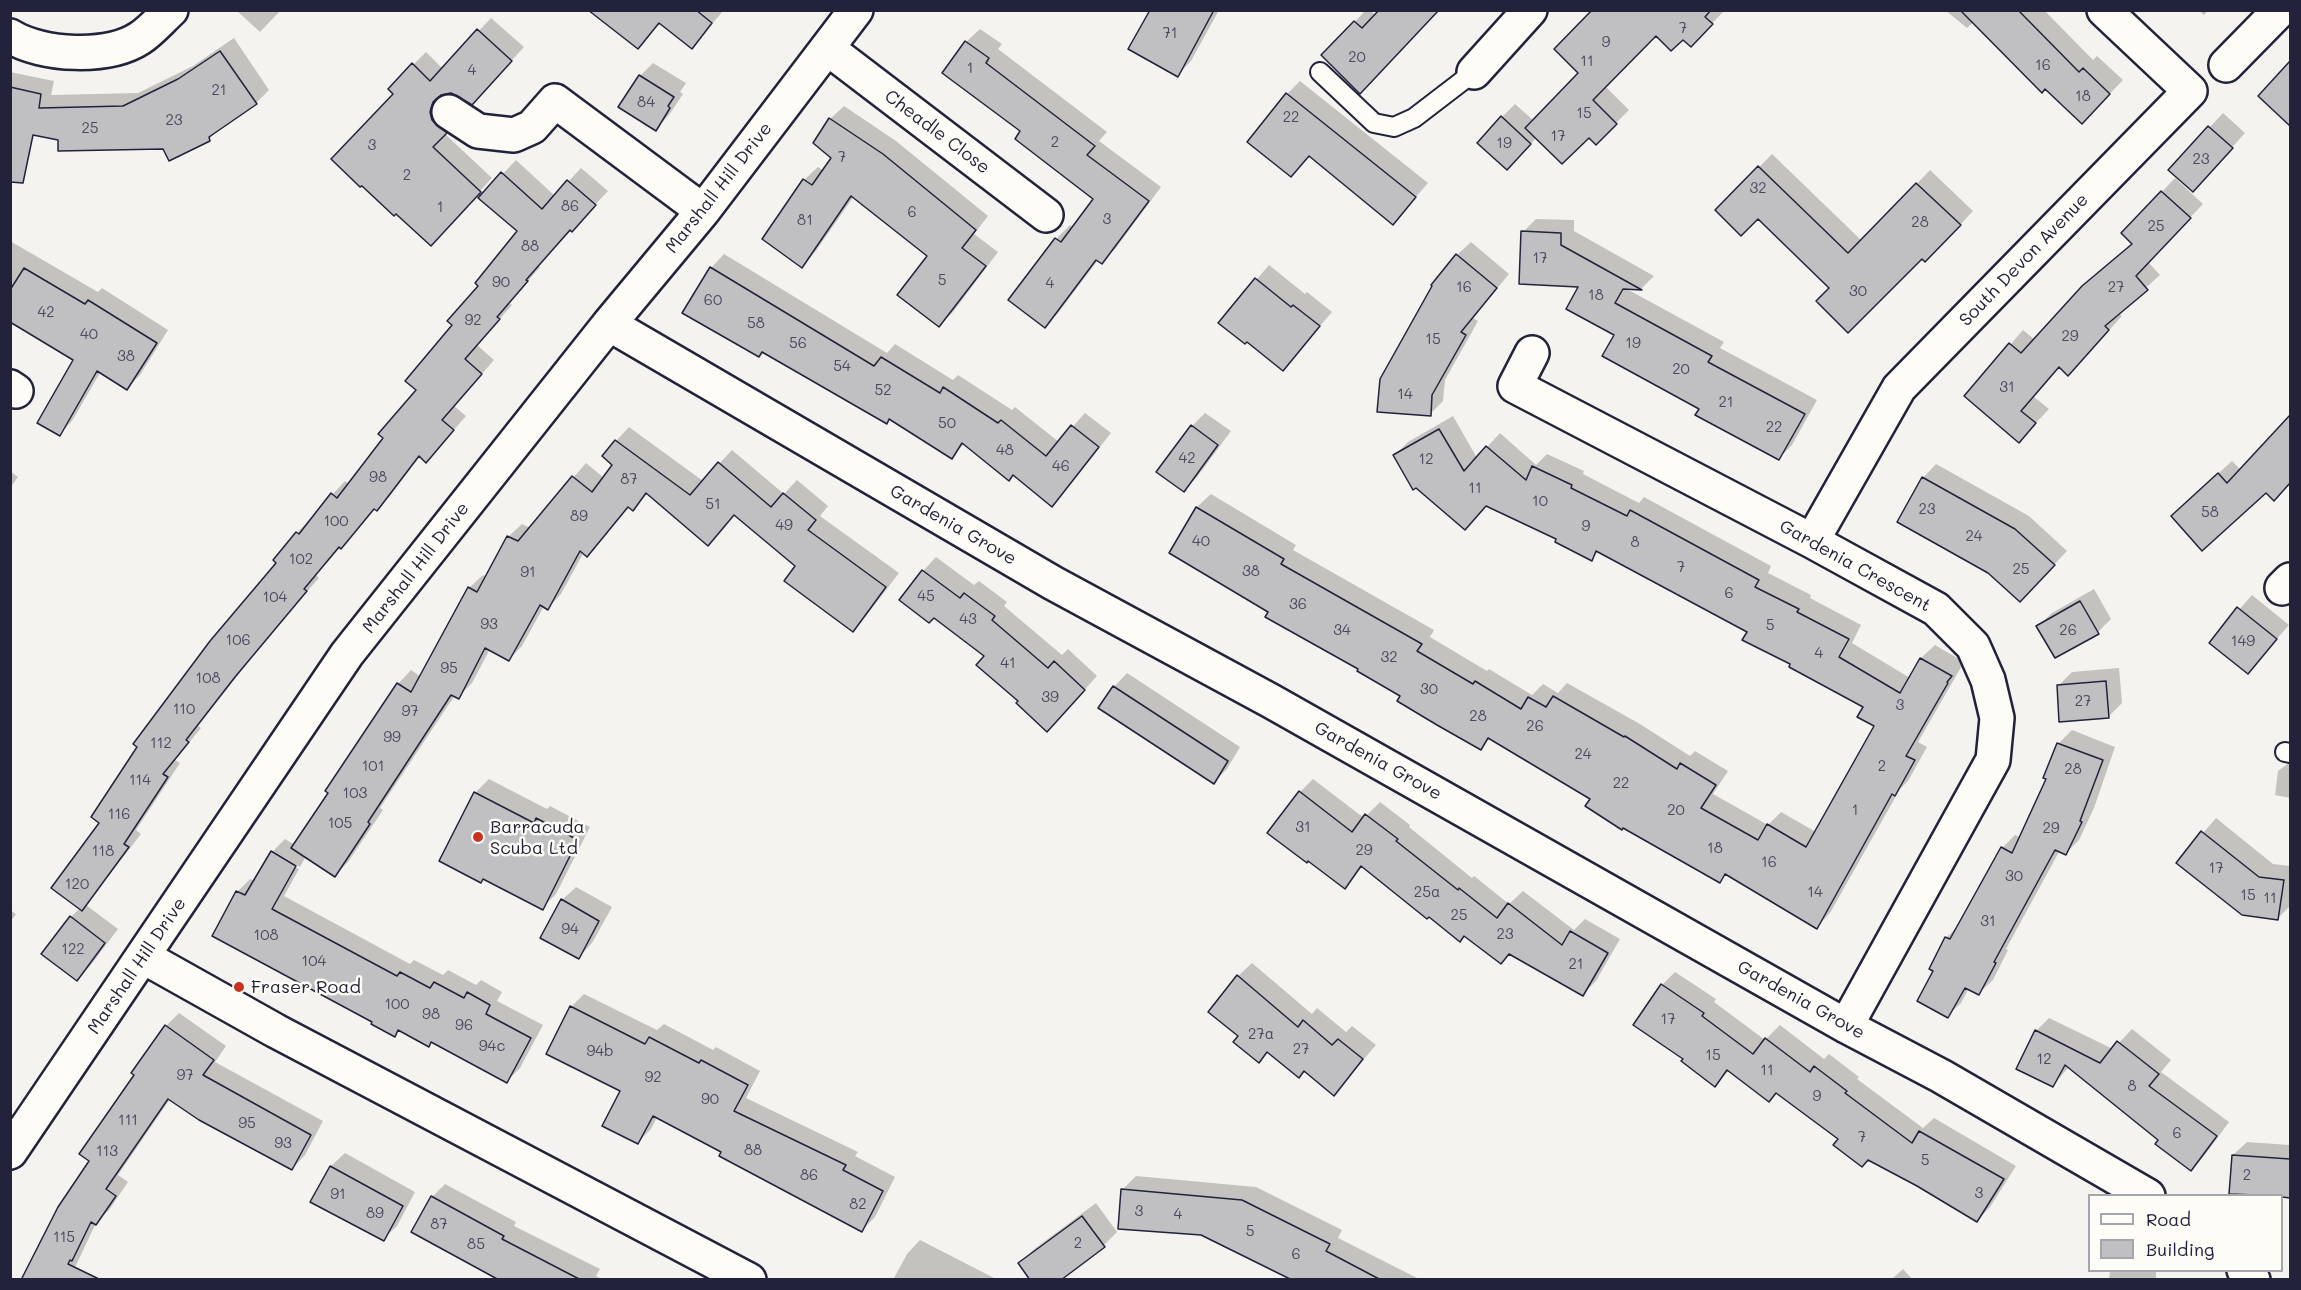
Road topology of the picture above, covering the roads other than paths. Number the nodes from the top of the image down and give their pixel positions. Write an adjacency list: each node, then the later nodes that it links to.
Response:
1 (171, 10): 6 (street)
2 (856, 10): 7 (street, Marshall Hill Drive)
3 (1530, 10): 10 (street)
4 (2104, 10): 16 (street, South Devon Avenue)
5 (2280, 10): 8 (street)
6 (10, 36)
7 (827, 48): 12 (street, Marshall Hill Drive); 13 (street, Cheadle Close)
8 (2226, 65)
9 (1320, 72): 10 (lane)
10 (1474, 72)
11 (448, 112): 12 (street)
12 (703, 211): 14 (street, Marshall Hill Drive)
13 (1046, 215)
14 (609, 324): 17 (street, Marshall Hill Drive); 18 (street, Gardenia Grove)
15 (1532, 353): 16 (street, Gardenia Crescent)
16 (1812, 541): 18 (street, Gardenia Crescent)
17 (144, 957): 19 (street, Marshall Hill Drive); 22 (street)
18 (1846, 1026): 21 (street, Gardenia Grove)
19 (21, 1114): 20 (street, Marshall Hill Drive)
20 (10, 1152)
21 (2145, 1194)
22 (749, 1280)

